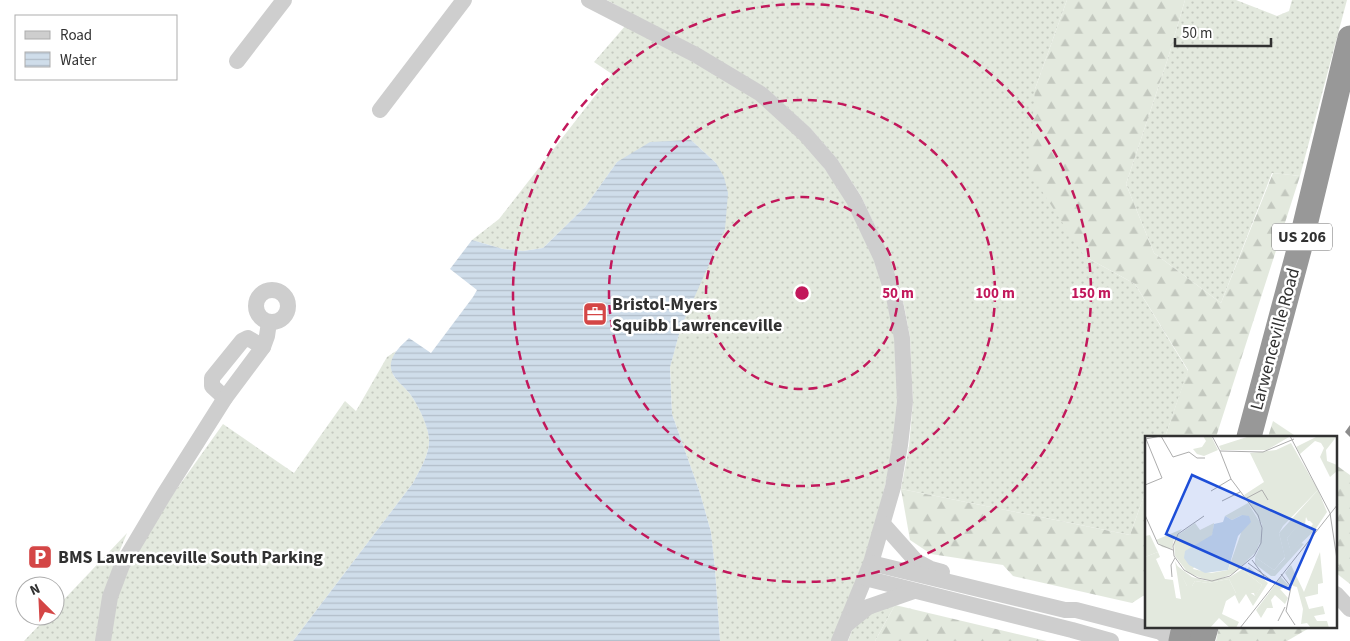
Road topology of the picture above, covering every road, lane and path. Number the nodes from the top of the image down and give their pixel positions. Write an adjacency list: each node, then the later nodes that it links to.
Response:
1 (284, 0): 5 (street)
2 (464, 0): 6 (street)
3 (589, 0): 11 (street)
4 (1350, 38): 10 (highway, Larwenceville Road / US 206)
5 (237, 61)
6 (380, 110)
7 (269, 322): 8 (street)
8 (263, 347): 9 (street); 9 (street)
9 (225, 398): 25 (street)
10 (1248, 436)
11 (883, 524): 12 (street); 18 (street)
12 (868, 570): 13 (street); 14 (street); 19 (street)
13 (964, 586): 16 (street); 18 (street)
14 (915, 591): 16 (street); 19 (street)
15 (1338, 596): 17 (street)
16 (959, 602): 24 (street)
17 (1350, 609)
18 (1076, 610): 20 (street); 24 (street)
19 (846, 625): 26 (street)
20 (1145, 628)
21 (1146, 628): 28 (street)
22 (1184, 628): 29 (highway)
23 (1206, 628): 30 (highway)
24 (1072, 630): 27 (street)
25 (103, 641)
26 (839, 641)
27 (1111, 641)
28 (1170, 641)
29 (1180, 641)
30 (1202, 641)

